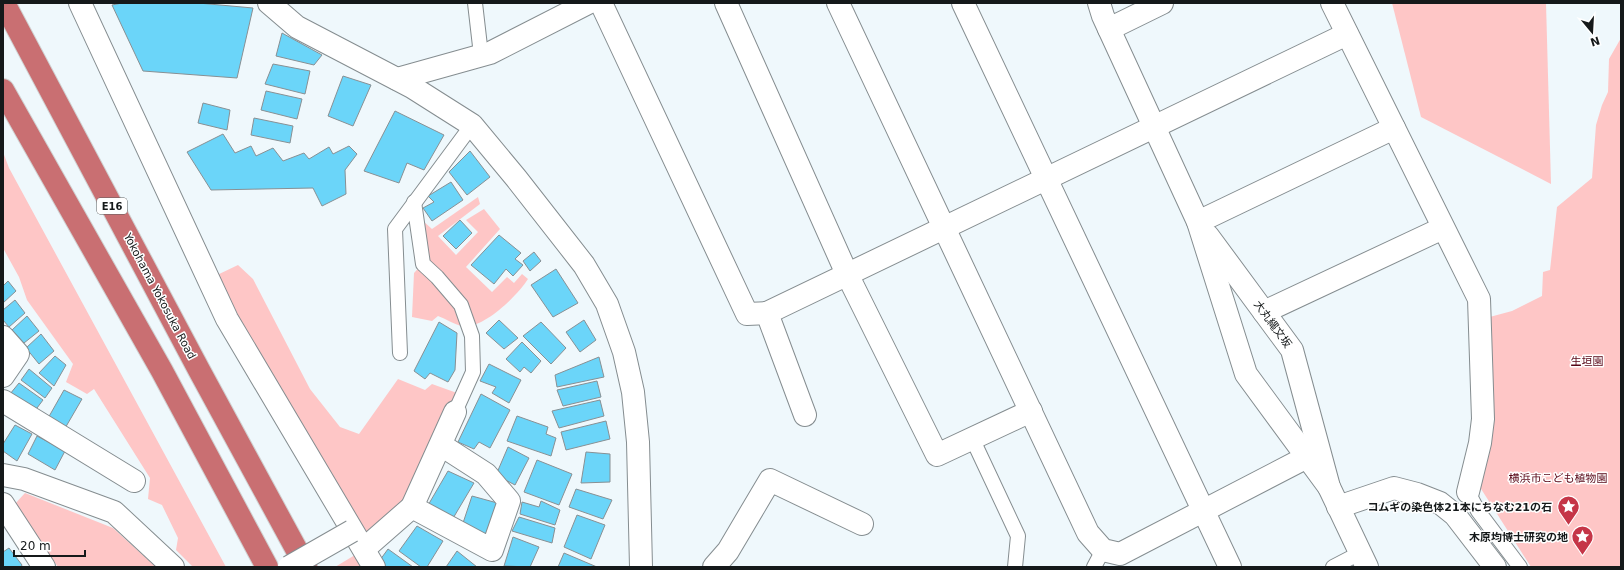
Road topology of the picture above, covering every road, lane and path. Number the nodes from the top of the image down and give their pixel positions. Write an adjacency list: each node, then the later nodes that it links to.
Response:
1 (4, 3): 55 (highway, Yokohama Yokosuka Road / E16)
2 (80, 3): 47 (street)
3 (269, 3): 15 (street)
4 (475, 3): 14 (lane)
5 (588, 3): 14 (street)
6 (601, 3): 27 (street)
7 (726, 3): 25 (street)
8 (838, 3): 23 (street)
9 (963, 3): 20 (street)
10 (1162, 3): 12 (street)
11 (1332, 3): 13 (street)
12 (1101, 13): 18 (street, 大丸縄文坂)
13 (1347, 34): 18 (street); 19 (street)
14 (481, 55): 15 (street)
15 (397, 79): 17 (street)
16 (3, 90): 53 (highway)
17 (472, 125): 21 (lane); 56 (street)
18 (1154, 127): 20 (street); 22 (street, 大丸縄文坂)
19 (1394, 128): 22 (street); 24 (street)
20 (1046, 179): 23 (street); 45 (street)
21 (414, 202): 29 (lane); 33 (lane)
22 (1198, 222): 26 (street, 大丸縄文坂); 37 (street, 大丸縄文坂)
23 (944, 228): 25 (street); 32 (street)
24 (1444, 228): 26 (street); 41 (street)
25 (847, 274): 27 (street); 35 (street)
26 (1264, 312): 40 (street, 大丸縄文坂)
27 (767, 313): 34 (street)
28 (3, 337): 30 (street)
29 (400, 353)
30 (3, 376)
31 (3, 401): 39 (street)
32 (1031, 411): 35 (street); 49 (street)
33 (455, 412): 36 (street)
34 (806, 415)
35 (972, 438): 58 (lane)
36 (441, 445): 43 (street); 43 (street)
37 (1307, 457): 40 (street, 大丸縄文坂); 45 (street)
38 (3, 475): 52 (street)
39 (134, 481)
40 (1329, 487): 44 (street, 大丸縄文坂)
41 (1468, 492): 62 (lane)
42 (3, 504): 51 (street)
43 (412, 507): 48 (street)
44 (1338, 507): 50 (street, 大丸縄文坂); 61 (street)
45 (1204, 511): 49 (street); 59 (street)
46 (862, 524): 57 (street)
47 (352, 531): 48 (street); 54 (street, bridge)
48 (369, 558)
49 (1099, 558)
50 (1363, 560): 60 (lane)
51 (44, 567)
52 (173, 567)
53 (267, 567)
54 (289, 567)
55 (306, 567)
56 (641, 567)
57 (714, 567)
58 (1015, 567)
59 (1230, 567)
60 (1332, 567)
61 (1495, 567)
62 (1520, 567)

